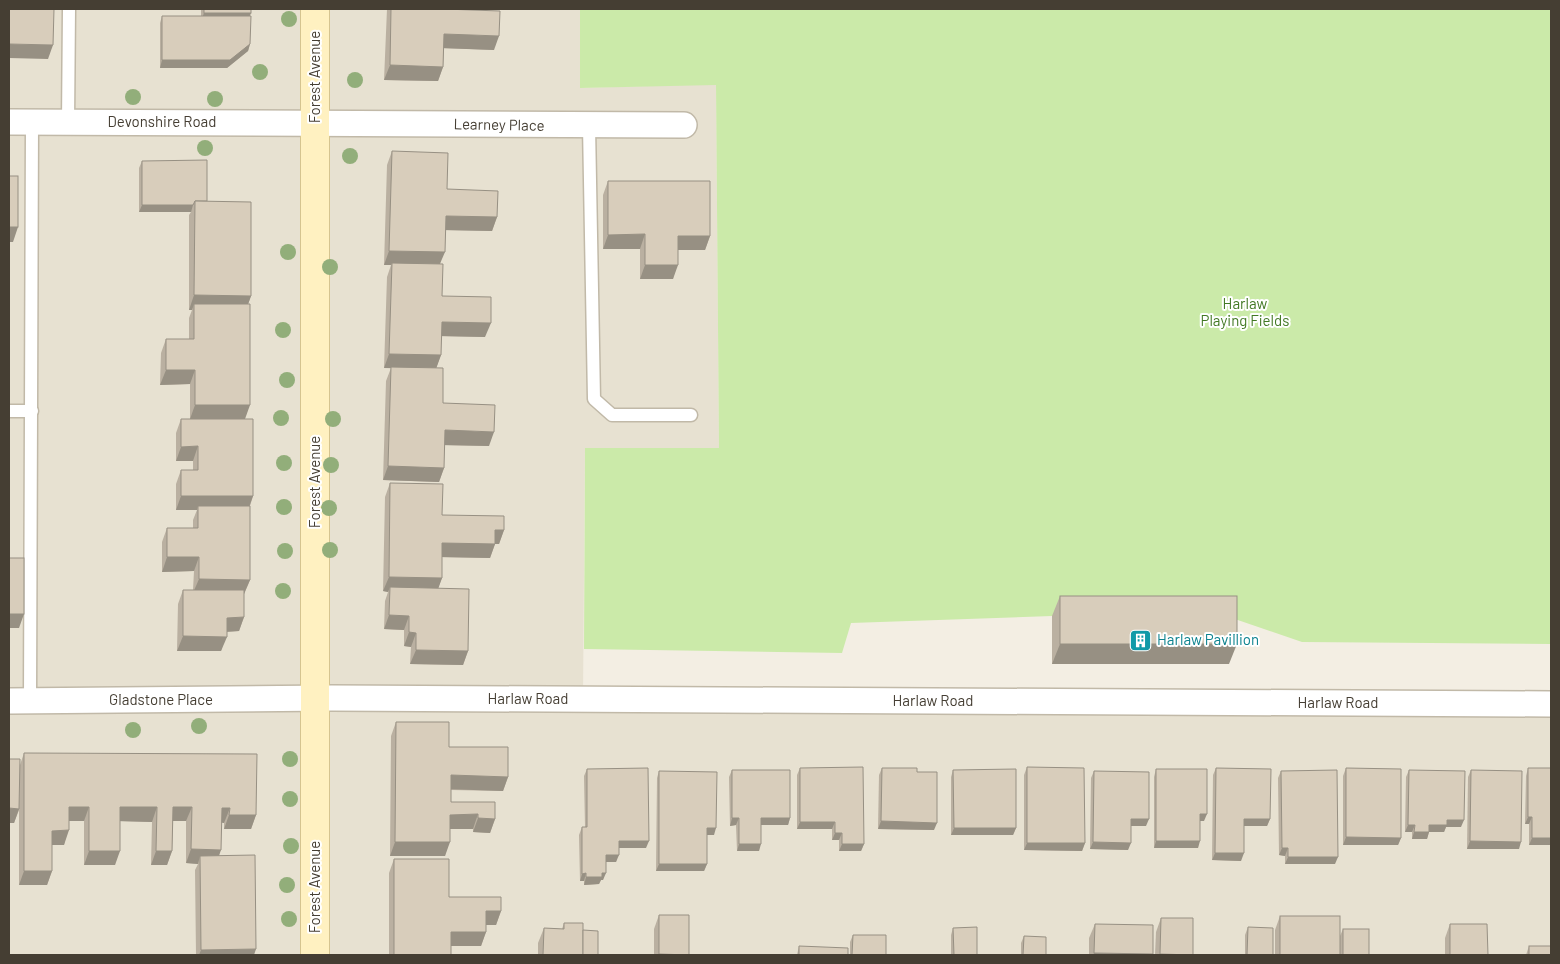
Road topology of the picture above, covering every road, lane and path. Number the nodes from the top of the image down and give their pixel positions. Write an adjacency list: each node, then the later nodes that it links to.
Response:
1 (69, 9): 4 (lane)
2 (315, 9): 5 (street, Forest Avenue)
3 (20, 122): 4 (street, Devonshire Road); 9 (lane)
4 (68, 122): 5 (street, Devonshire Road)
5 (315, 123): 7 (street, Learney Place); 11 (street, Forest Avenue)
6 (684, 125): 7 (street, Learney Place)
7 (589, 126): 10 (lane)
8 (9, 411): 9 (lane)
9 (32, 411): 12 (lane)
10 (691, 415)
11 (314, 699): 12 (street, Gladstone Place); 13 (street, Harlaw Road); 14 (street, Forest Avenue)
12 (19, 701)
13 (1551, 704)
14 (315, 955)

